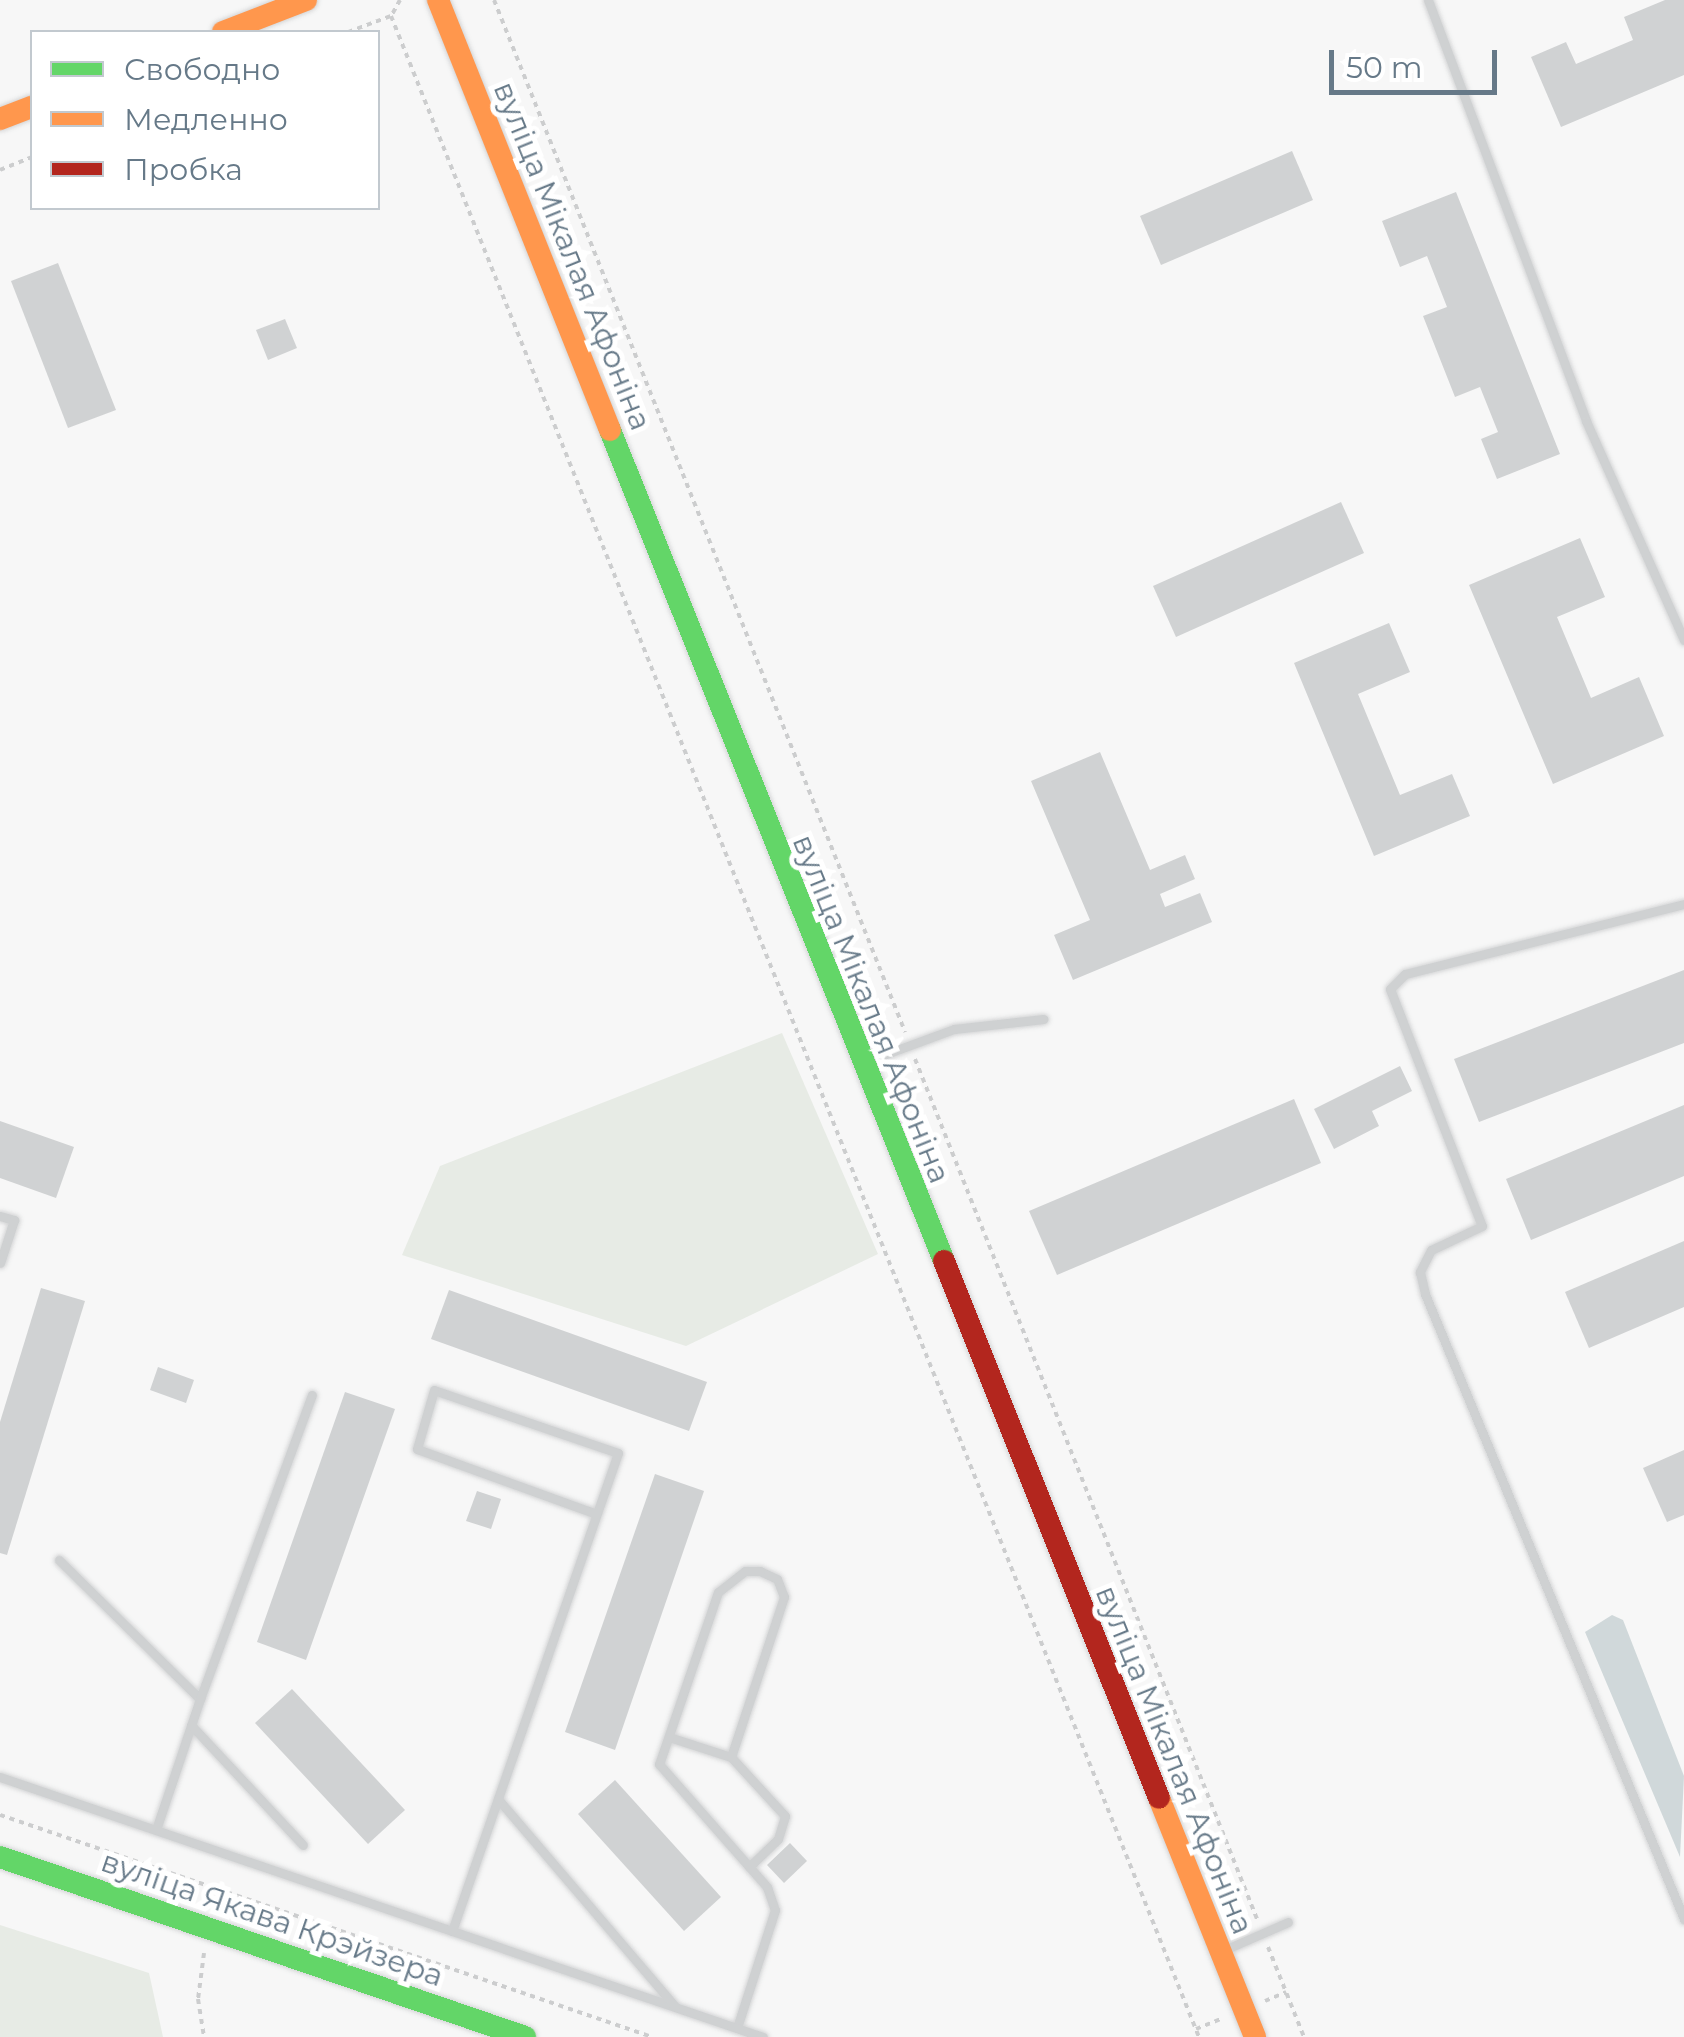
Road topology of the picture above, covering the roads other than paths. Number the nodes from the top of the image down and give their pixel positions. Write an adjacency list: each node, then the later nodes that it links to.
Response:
1 (306, 0): 4 (street)
2 (438, 0): 10 (street, вуліца Мікалая Афоніна)
3 (1428, 0): 7 (lane)
4 (227, 30)
5 (30, 107): 6 (street)
6 (0, 119)
7 (1684, 640)
8 (1684, 904): 26 (lane)
9 (1044, 1020): 10 (lane)
10 (860, 1064): 29 (street, вуліца Мікалая Афоніна)
11 (0, 1216): 12 (lane)
12 (0, 1263)
13 (312, 1396): 16 (lane)
14 (597, 1514): 14 (lane); 21 (lane)
15 (58, 1560): 16 (lane)
16 (200, 1699): 17 (lane)
17 (191, 1725): 22 (lane); 23 (lane)
18 (669, 1737): 19 (lane); 19 (lane); 25 (lane)
19 (731, 1757): 25 (lane)
20 (0, 1778): 22 (lane)
21 (498, 1798): 28 (lane); 30 (lane)
22 (156, 1830): 28 (lane)
23 (303, 1844)
24 (0, 1857): 32 (street, вуліца Якава Крэйзера)
25 (748, 1867): 31 (lane)
26 (1684, 1919)
27 (1288, 1922): 29 (lane)
28 (452, 1931): 30 (lane)
29 (1220, 1952): 34 (street, вуліца Мікалая Афоніна)
30 (676, 2008): 31 (lane)
31 (737, 2028): 33 (lane)
32 (526, 2037)
33 (763, 2037)
34 (1254, 2037)

